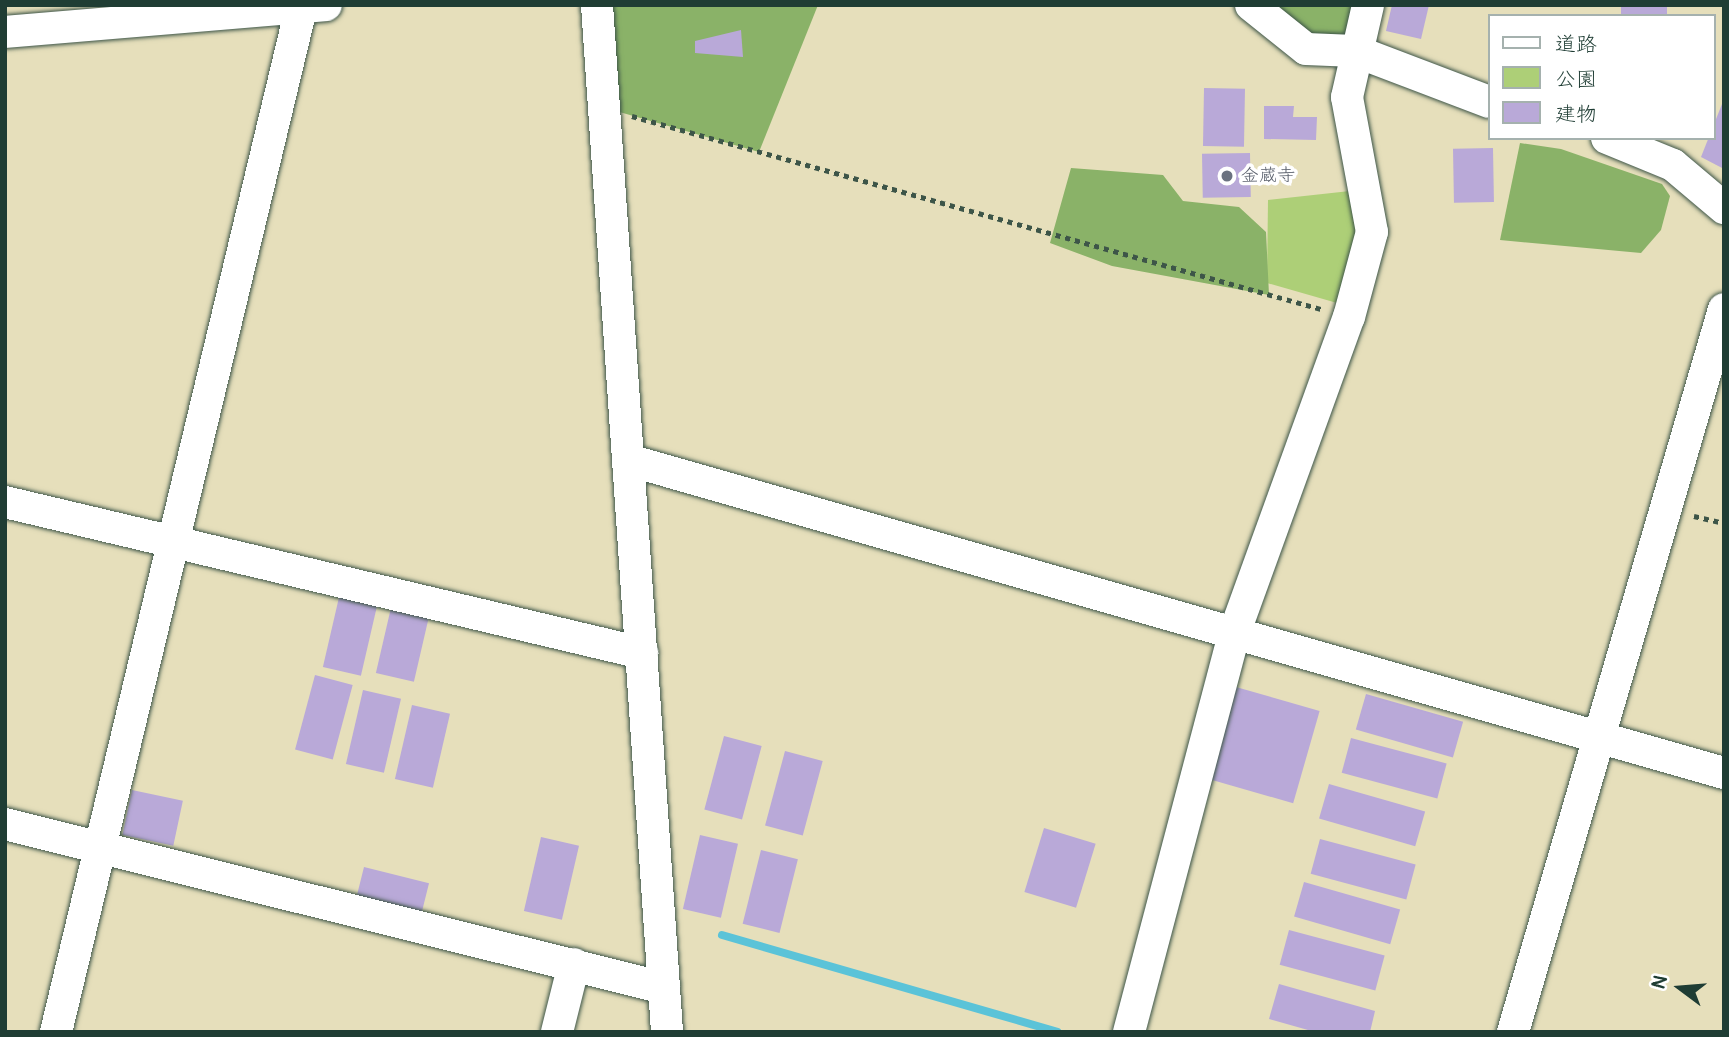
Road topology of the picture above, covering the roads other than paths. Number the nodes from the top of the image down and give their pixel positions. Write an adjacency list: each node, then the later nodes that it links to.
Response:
1 (597, 5): 11 (street)
2 (1251, 5): 6 (street)
3 (1368, 5): 6 (street)
4 (314, 7): 5 (street); 13 (street)
5 (5, 32)
6 (1355, 51): 7 (street); 14 (street)
7 (1488, 102)
8 (1612, 140): 9 (street)
9 (1724, 208)
10 (1724, 309): 16 (street)
11 (632, 461): 14 (street); 15 (street)
12 (5, 502): 13 (street)
13 (177, 537): 15 (street); 19 (street)
14 (1234, 634): 16 (street); 25 (street)
15 (642, 653): 21 (street)
16 (1598, 740): 17 (street); 26 (street)
17 (1724, 773)
18 (5, 824): 19 (street)
19 (100, 849): 20 (street); 22 (street)
20 (574, 964): 21 (street); 23 (street)
21 (664, 988): 24 (street)
22 (56, 1032)
23 (557, 1032)
24 (667, 1032)
25 (1129, 1032)
26 (1513, 1032)

